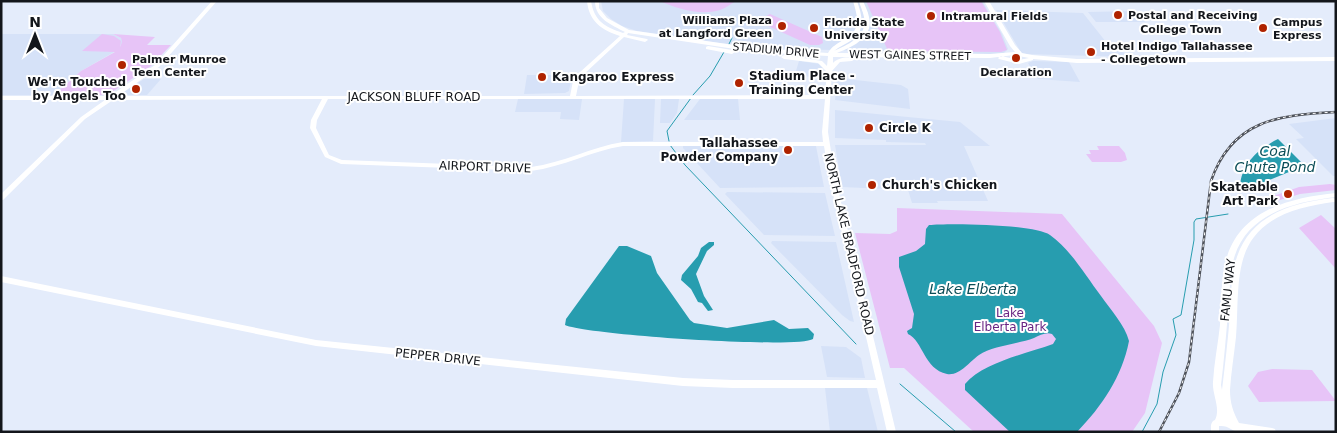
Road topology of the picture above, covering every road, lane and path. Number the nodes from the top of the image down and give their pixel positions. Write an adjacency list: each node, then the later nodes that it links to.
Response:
1 (215, 1): 21 (street)
2 (589, 1): 7 (street, STADIUM DRIVE)
3 (597, 1): 7 (street, STADIUM DRIVE)
4 (855, 1): 8 (street)
5 (861, 1): 11 (street)
6 (986, 1): 9 (street)
7 (626, 33): 10 (street, STADIUM DRIVE); 17 (street)
8 (837, 46): 10 (street); 11 (street)
9 (1012, 46): 13 (street); 14 (street)
10 (783, 55): 11 (street, STADIUM DRIVE); 16 (street)
11 (831, 55): 12 (street, WEST GAINES STREET); 16 (street, NORTH LAKE BRADFORD ROAD)
12 (890, 55): 13 (street, WEST GAINES STREET); 16 (street)
13 (1010, 56): 14 (street, WEST GAINES STREET)
14 (1022, 57): 15 (street, WEST GAINES STREET)
15 (1336, 58)
16 (829, 71): 19 (street, NORTH LAKE BRADFORD ROAD)
17 (573, 96): 18 (street, JACKSON BLUFF ROAD); 19 (street, JACKSON BLUFF ROAD)
18 (326, 97): 21 (street, JACKSON BLUFF ROAD); 22 (street, AIRPORT DRIVE)
19 (827, 97): 22 (street, NORTH LAKE BRADFORD ROAD)
20 (1, 98): 21 (street, JACKSON BLUFF ROAD)
21 (110, 98): 24 (street)
22 (826, 144): 27 (street, NORTH LAKE BRADFORD ROAD)
23 (1336, 195): 28 (street, FAMU WAY)
24 (1, 198)
25 (1336, 200): 29 (street, FAMU WAY)
26 (1, 279): 27 (street, PEPPER DRIVE)
27 (881, 384): 30 (street, NORTH LAKE BRADFORD ROAD)
28 (1218, 422): 29 (street); 31 (street, FAMU WAY)
29 (1238, 428): 32 (street)
30 (892, 432)
31 (1215, 432)
32 (1272, 432)

